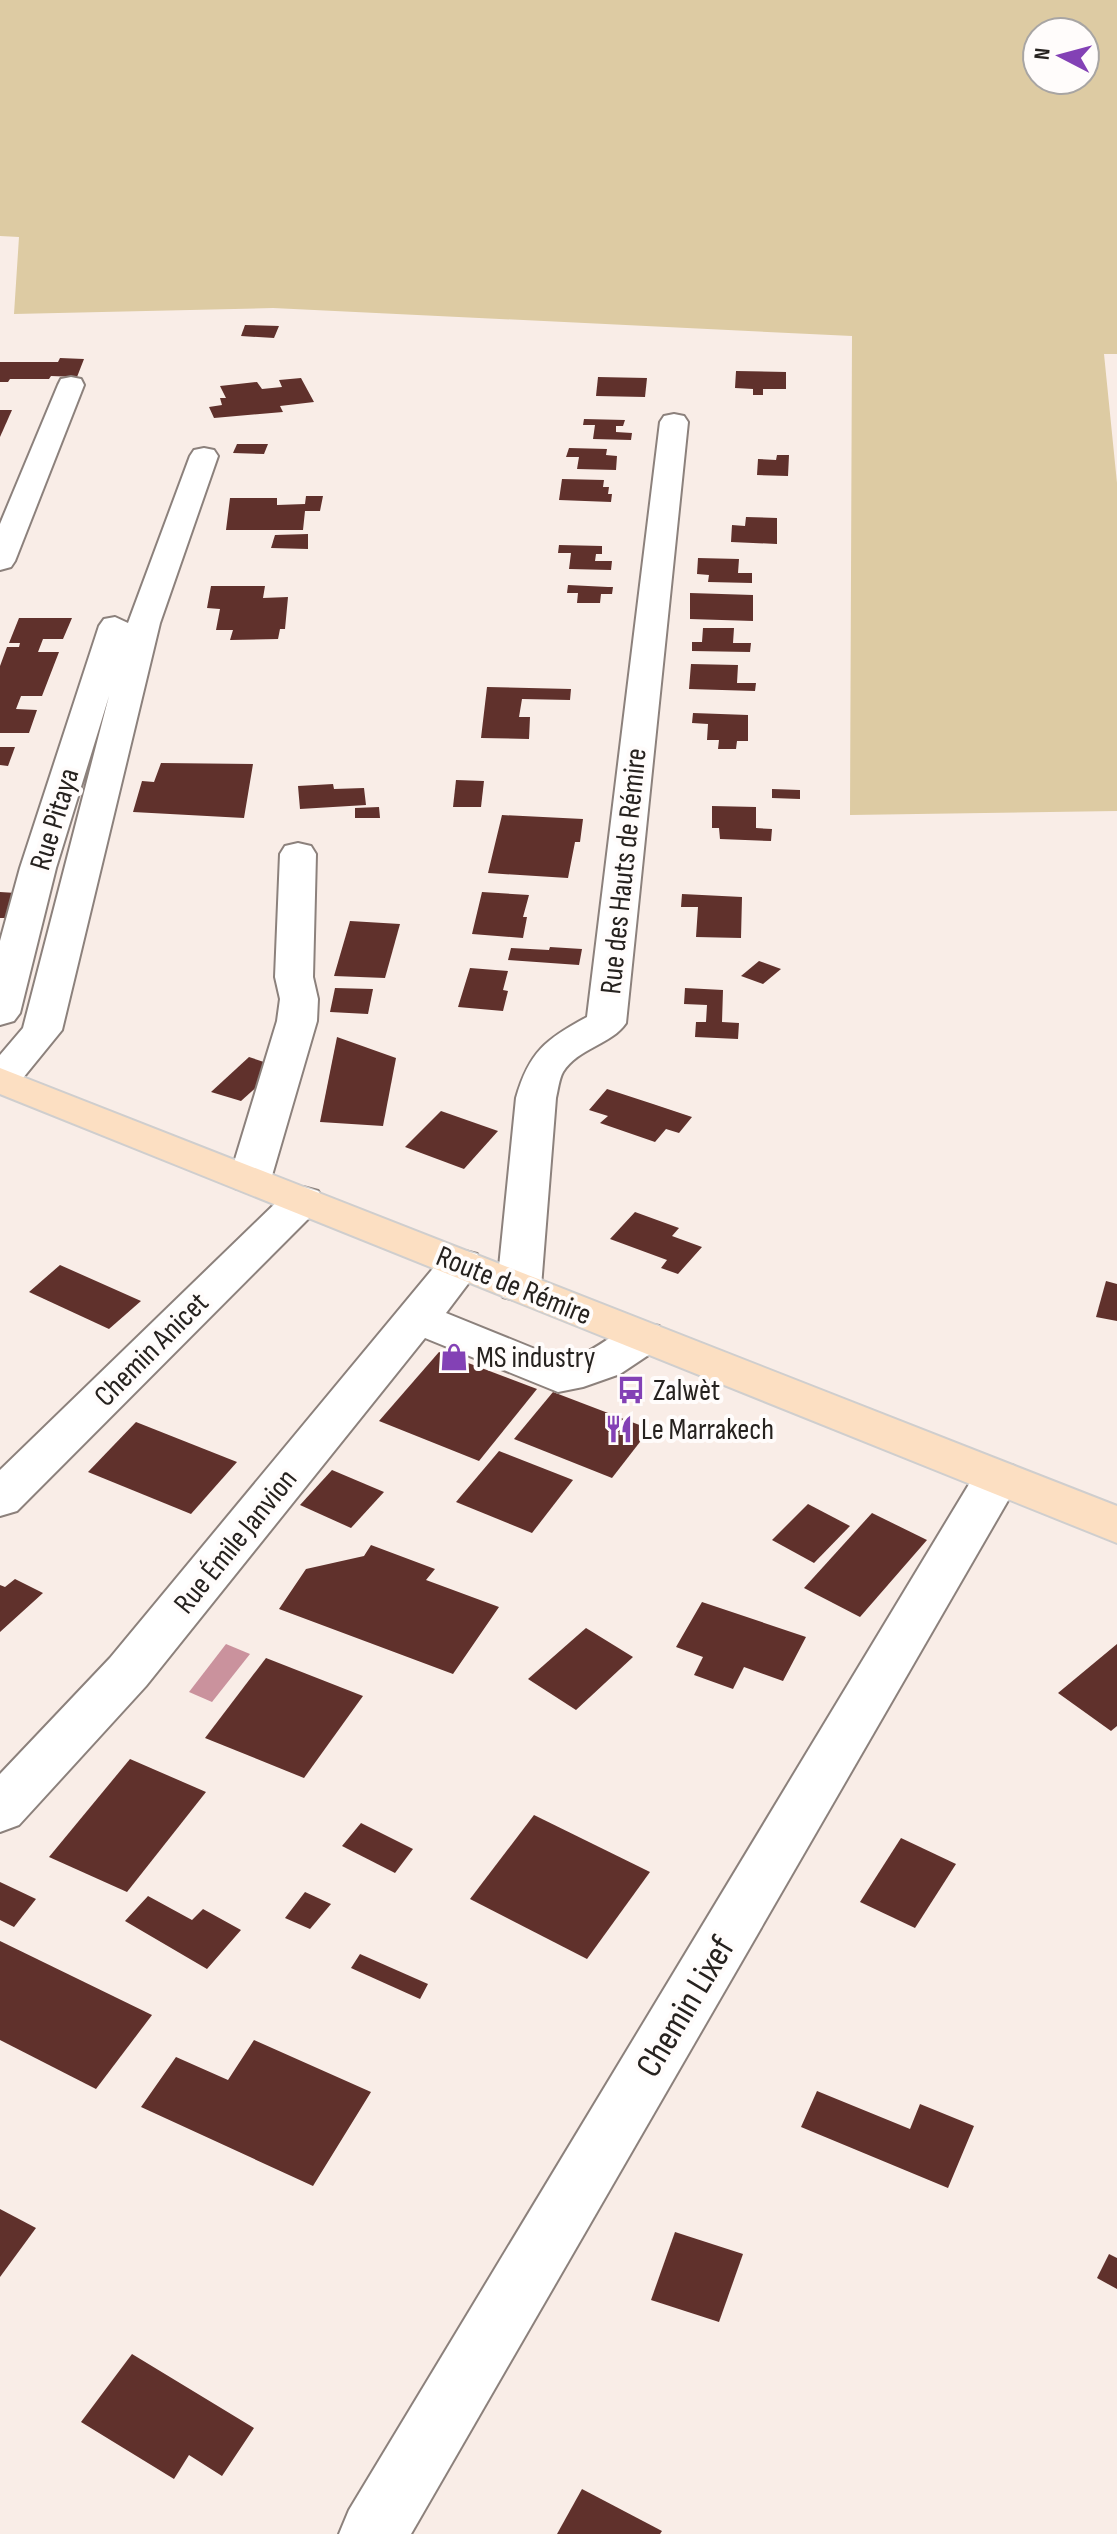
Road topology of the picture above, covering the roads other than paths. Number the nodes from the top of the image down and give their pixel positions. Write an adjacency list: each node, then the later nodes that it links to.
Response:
1 (71, 385): 4 (street)
2 (674, 422): 13 (street, Rue des Hauts de Rémire)
3 (204, 456): 9 (street)
4 (0, 561)
5 (115, 626): 7 (street, Rue Pitaya)
6 (298, 854): 10 (street)
7 (8, 954): 8 (street, Rue Pitaya)
8 (0, 1013)
9 (0, 1080): 10 (main road, Route de Rémire)
10 (250, 1179): 11 (main road, Route de Rémire)
11 (303, 1200): 12 (main road, Route de Rémire); 17 (street, Chemin Anicet)
12 (461, 1264): 13 (main road, Route de Rémire); 14 (street, Rue Émile Janvion)
13 (519, 1287): 15 (main road, Route de Rémire)
14 (417, 1318): 15 (street); 19 (street, Rue Émile Janvion)
15 (643, 1337): 16 (main road, Route de Rémire)
16 (997, 1478): 18 (main road, Route de Rémire); 20 (street, Chemin Lixef)
17 (0, 1499)
18 (1117, 1525)
19 (0, 1810)
20 (373, 2534)

